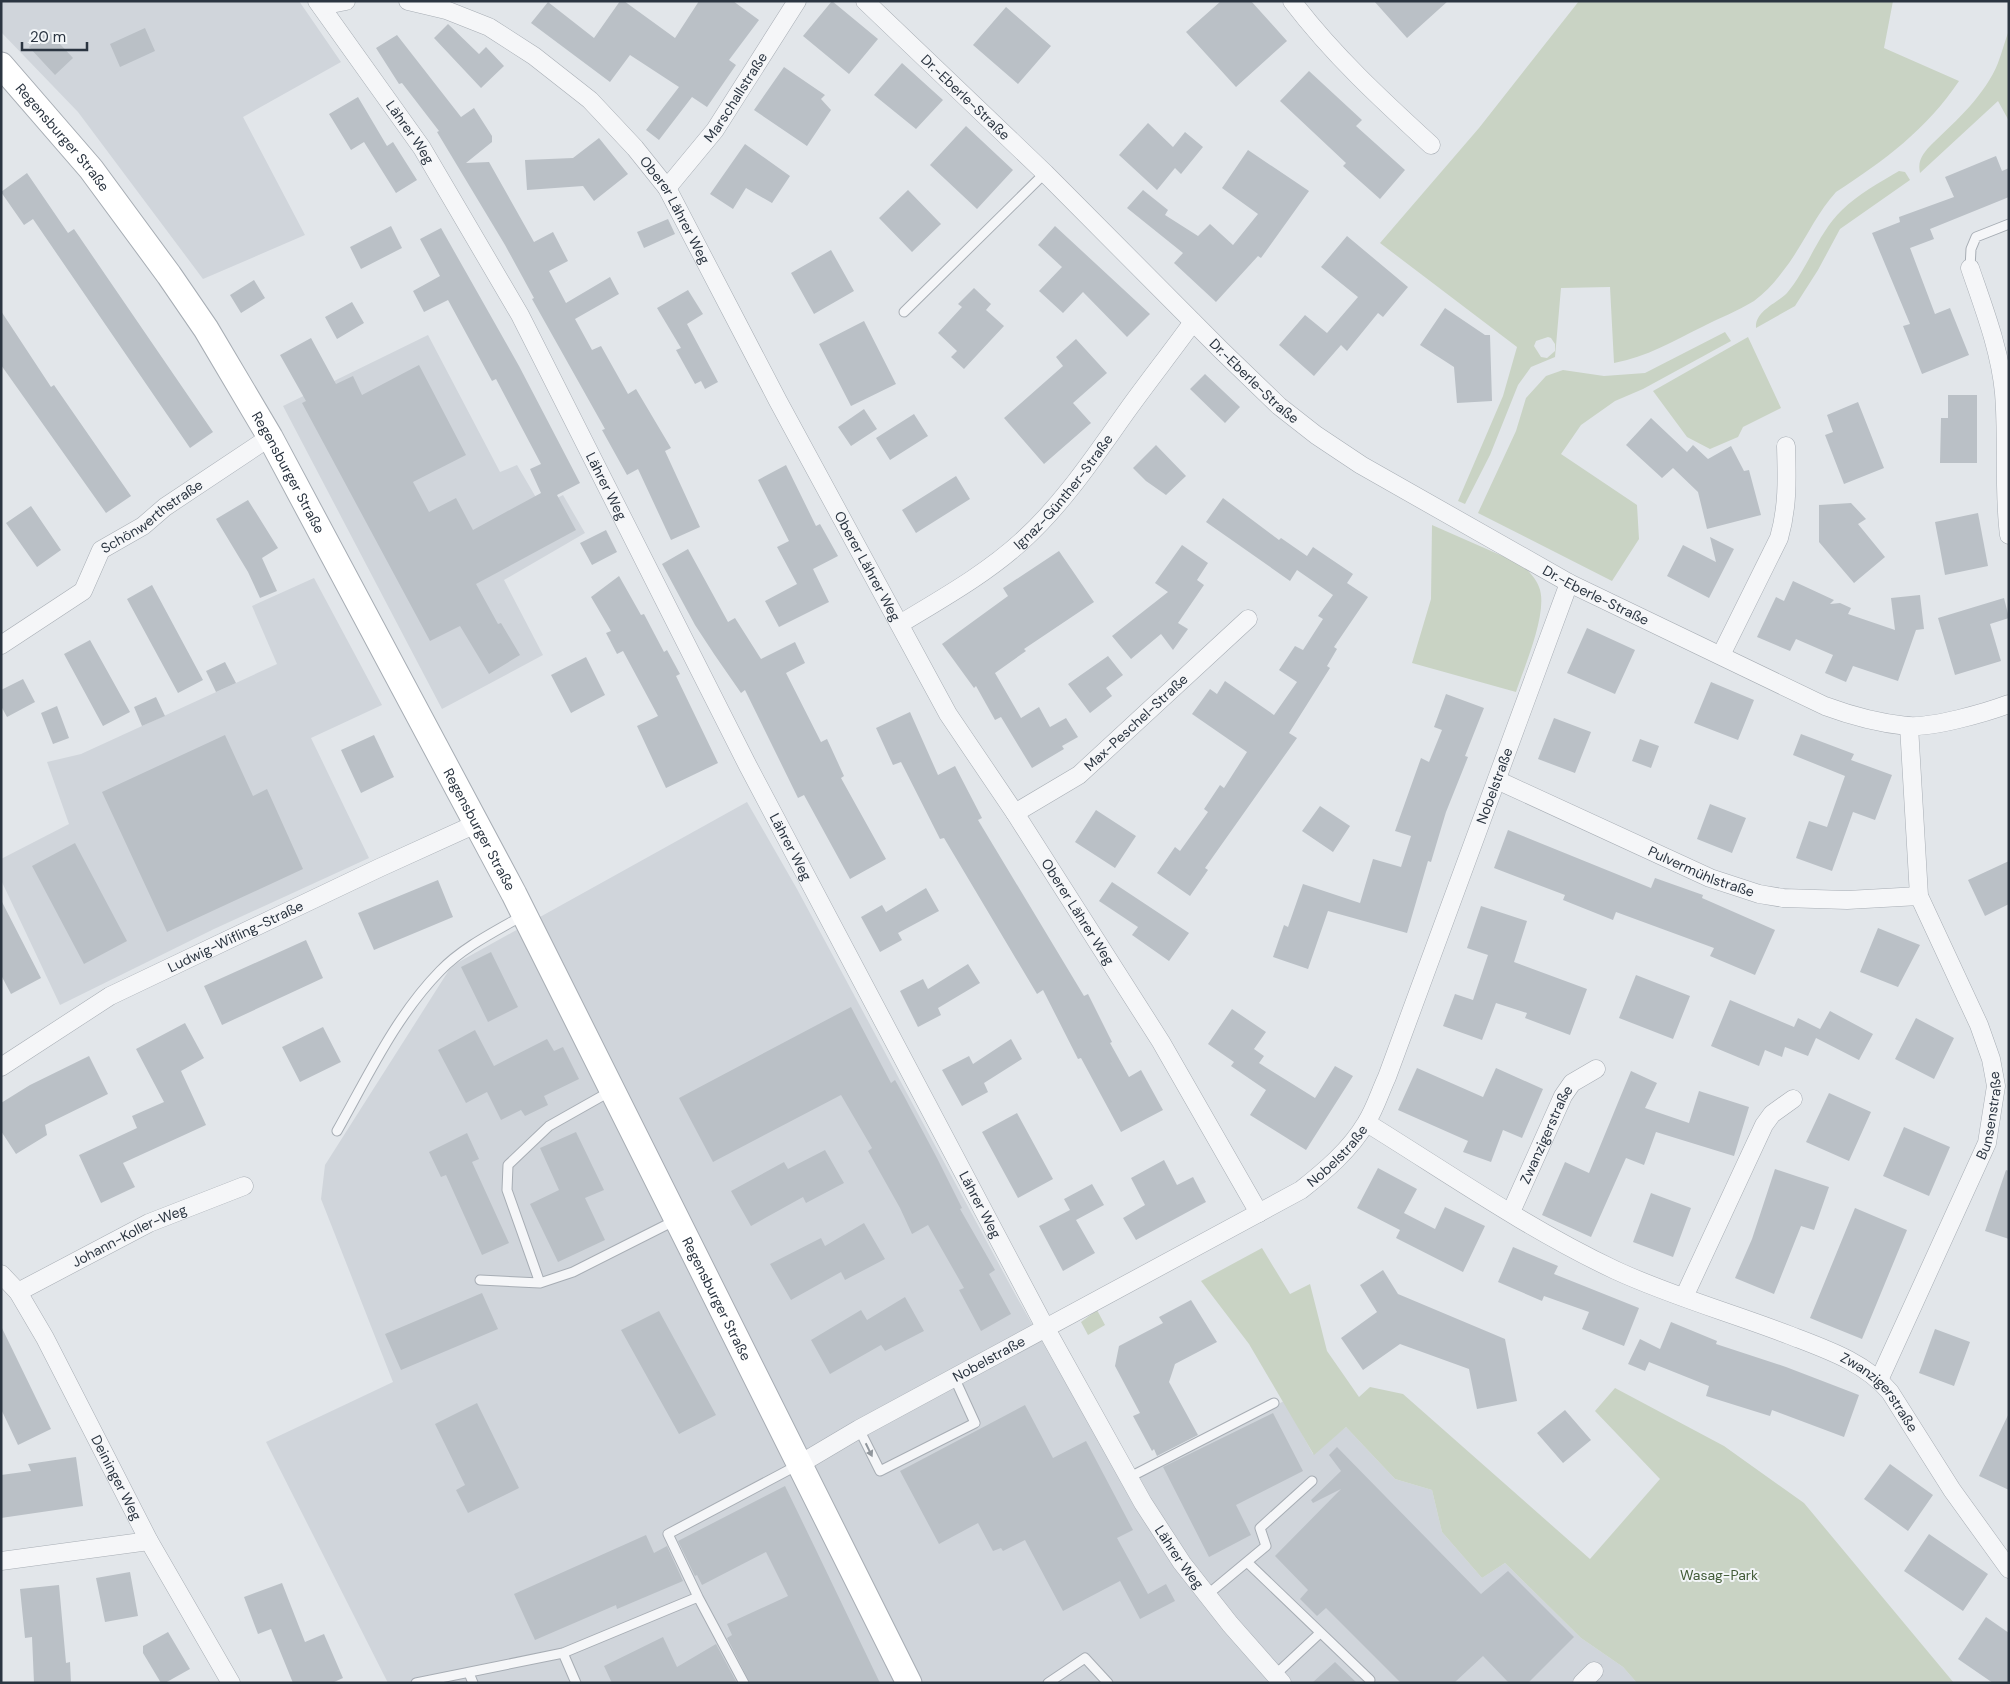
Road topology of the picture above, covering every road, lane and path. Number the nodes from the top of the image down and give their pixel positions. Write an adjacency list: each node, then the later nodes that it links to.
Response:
1 (346, 1): 6 (street)
2 (408, 1): 10 (street, Oberer Lährer Weg)
3 (797, 1): 10 (street, Marschallstraße)
4 (864, 1): 9 (street, Dr.-Eberle-Straße)
5 (1292, 1): 8 (street)
6 (319, 4): 45 (street, Lährer Weg)
7 (1, 65): 15 (main road, Regensburger Straße)
8 (1431, 145)
9 (1045, 173): 13 (lane); 14 (street, Dr.-Eberle-Straße)
10 (667, 188): 20 (street, Oberer Lährer Weg)
11 (2009, 224): 12 (lane)
12 (1970, 268): 17 (street)
13 (904, 312)
14 (1193, 322): 18 (street, Dr.-Eberle-Straße); 20 (street, Ignaz-Günther-Straße)
15 (270, 437): 21 (street, Schönwerthstraße); 27 (main road, Regensburger Straße)
16 (1786, 446): 22 (street)
17 (2009, 535)
18 (1569, 583): 22 (street, Dr.-Eberle-Straße); 25 (street, Nobelstraße)
19 (1248, 619): 26 (street, Max-Peschel-Straße)
20 (900, 624): 26 (street, Oberer Lährer Weg)
21 (1, 645)
22 (1721, 655): 24 (street, Dr.-Eberle-Straße)
23 (2009, 704): 24 (street, Dr.-Eberle-Straße)
24 (1909, 726): 28 (street, Bunsenstraße)
25 (1497, 780): 28 (street, Pulvermühlstraße); 34 (street, Nobelstraße)
26 (1015, 814): 38 (street, Oberer Lährer Weg)
27 (478, 823): 29 (main road, Regensburger Straße); 30 (street, Ludwig-Wifling-Straße)
28 (1919, 896): 47 (street, Bunsenstraße)
29 (524, 914): 32 (main road, Regensburger Straße); 35 (lane)
30 (1, 1067)
31 (1596, 1069): 37 (street, Zwanzigerstraße)
32 (614, 1089): 39 (main road, Regensburger Straße); 42 (lane)
33 (1793, 1099): 44 (street)
34 (1367, 1122): 37 (street, Zwanzigerstraße); 38 (street, Nobelstraße)
35 (337, 1131)
36 (244, 1186): 43 (street, Johann-Koller-Weg)
37 (1511, 1212): 44 (street, Zwanzigerstraße)
38 (1259, 1213): 45 (street, Nobelstraße)
39 (678, 1218): 42 (lane); 50 (main road, Regensburger Straße)
40 (1, 1274): 43 (street, Deininger Weg)
41 (480, 1280): 42 (lane)
42 (540, 1283)
43 (18, 1292): 53 (street, Deininger Weg)
44 (1684, 1296): 47 (street, Zwanzigerstraße)
45 (1045, 1328): 46 (street, Nobelstraße); 51 (street, Lährer Weg)
46 (954, 1377): 49 (street, Nobelstraße); 49 (lane, one-way to 46)
47 (1879, 1380): 56 (street, Zwanzigerstraße)
48 (1274, 1403): 51 (lane)
49 (859, 1429): 50 (street, Nobelstraße)
50 (800, 1464): 58 (lane); 69 (main road, Regensburger Straße)
51 (1130, 1477): 57 (street, Lährer Weg)
52 (1312, 1481): 55 (lane)
53 (149, 1542): 54 (street); 64 (street, Deininger Weg)
54 (1, 1561)
55 (1247, 1562): 57 (lane); 59 (lane)
56 (2009, 1569)
57 (1206, 1595): 62 (street, Lährer Weg)
58 (698, 1597): 60 (lane); 68 (lane)
59 (1320, 1633): 62 (lane); 63 (lane)
60 (564, 1653): 61 (lane); 67 (lane)
61 (469, 1673): 65 (lane); 66 (lane)
62 (1278, 1679)
63 (1370, 1680)
64 (231, 1683)
65 (416, 1683)
66 (473, 1683)
67 (576, 1683)
68 (744, 1683)
69 (910, 1683)
70 (1048, 1683): 71 (lane)
71 (1108, 1683)

